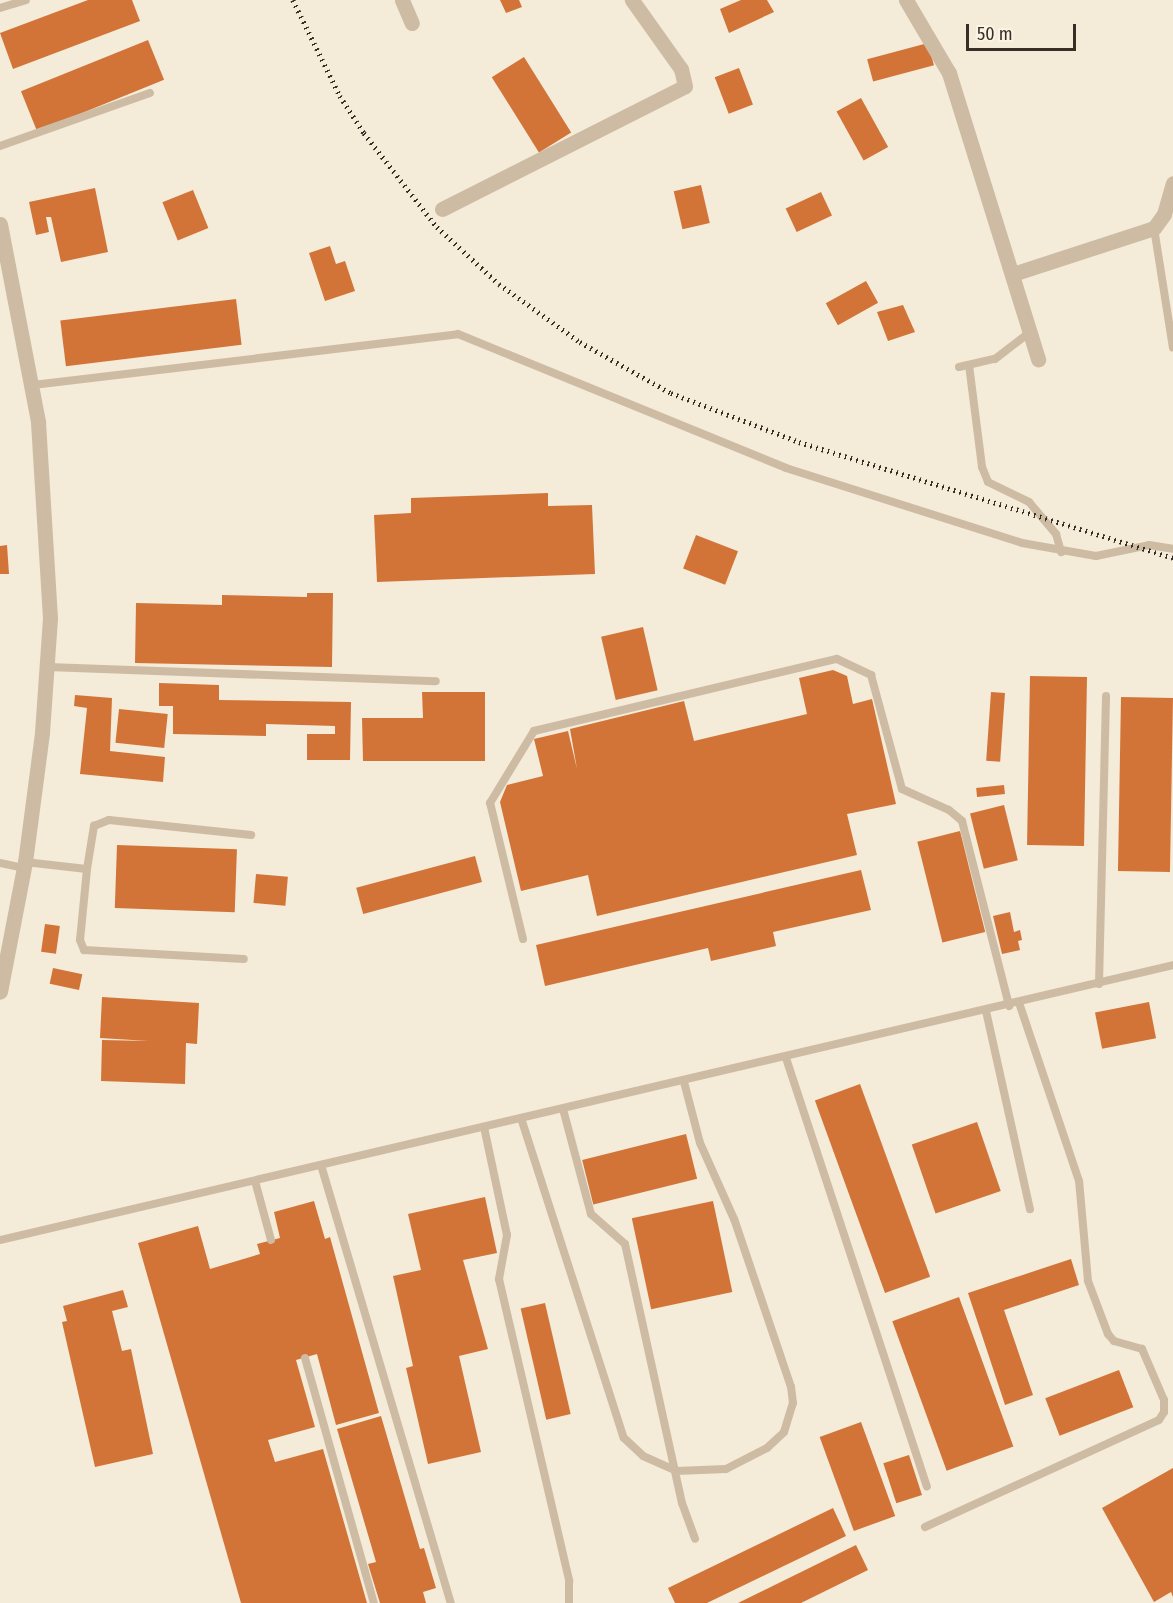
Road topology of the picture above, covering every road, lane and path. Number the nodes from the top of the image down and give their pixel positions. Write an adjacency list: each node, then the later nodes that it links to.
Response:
1 (26, 0): 5 (lane)
2 (402, 0): 6 (street)
3 (632, 0): 10 (street)
4 (906, 0): 13 (street)
5 (0, 8)
6 (412, 23)
7 (150, 93): 8 (lane)
8 (0, 146)
9 (1173, 183): 12 (street)
10 (442, 209)
11 (0, 224): 19 (street)
12 (1154, 228): 13 (street); 15 (lane)
13 (1013, 274): 14 (street)
14 (1030, 332): 16 (street); 17 (lane)
15 (1173, 348)
16 (1038, 359)
17 (969, 365): 18 (lane); 21 (lane)
18 (959, 367)
19 (33, 385): 21 (lane); 22 (street)
20 (1173, 549): 21 (lane)
21 (1061, 552)
22 (48, 668): 23 (lane); 27 (street)
23 (436, 681)
24 (1106, 696): 32 (lane)
25 (251, 835): 28 (lane)
26 (0, 863): 27 (lane)
27 (24, 865): 28 (lane); 33 (street)
28 (87, 869): 30 (lane)
29 (523, 939): 35 (lane)
30 (244, 959)
31 (1173, 965): 32 (lane)
32 (1099, 984): 34 (lane)
33 (0, 992)
34 (1019, 1003): 35 (lane); 50 (lane)
35 (1009, 1006): 36 (lane)
36 (986, 1011): 37 (lane); 44 (lane)
37 (786, 1058): 38 (lane); 49 (lane)
38 (684, 1082): 39 (lane); 48 (lane)
39 (563, 1109): 40 (lane); 48 (lane)
40 (522, 1118): 41 (lane); 48 (lane)
41 (484, 1127): 42 (lane); 54 (lane)
42 (321, 1165): 43 (lane); 53 (lane)
43 (255, 1181): 45 (lane); 46 (lane)
44 (1030, 1209)
45 (0, 1240)
46 (272, 1240)
47 (305, 1358): 52 (lane)
48 (676, 1471): 51 (lane)
49 (927, 1486)
50 (925, 1527)
51 (695, 1539)
52 (374, 1603)
53 (451, 1603)
54 (569, 1603)

